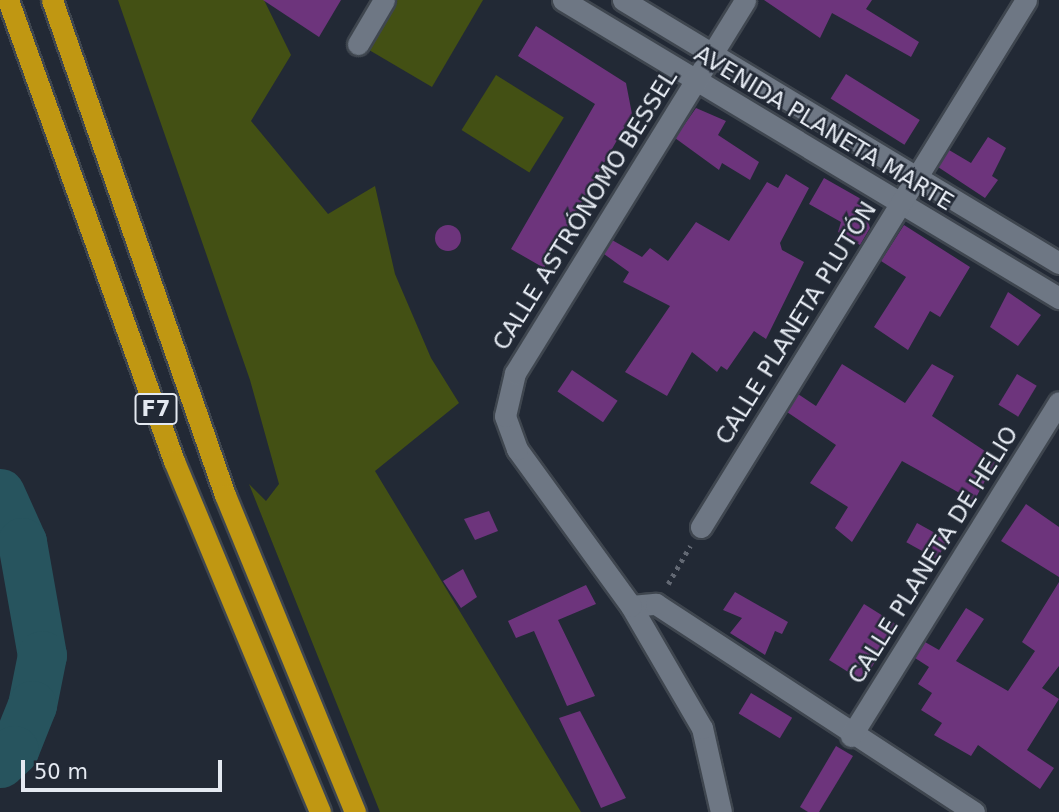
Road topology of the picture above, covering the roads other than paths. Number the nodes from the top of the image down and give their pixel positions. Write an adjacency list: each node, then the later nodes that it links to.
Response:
1 (8, 0): 19 (highway, F7)
2 (52, 0): 20 (highway, F7)
3 (384, 0): 8 (street)
4 (564, 0): 10 (street, AVENIDA PLANETA MARTE)
5 (623, 0): 9 (street, AVENIDA PLANETA MARTE)
6 (745, 0): 9 (street, CALLE ASTRÓNOMO BESSEL)
7 (1026, 0): 11 (street, CALLE PLANETA PLUTÓN)
8 (358, 44)
9 (713, 53): 10 (street, CALLE ASTRÓNOMO BESSEL); 11 (street, AVENIDA PLANETA MARTE)
10 (696, 82): 12 (street, AVENIDA PLANETA MARTE); 17 (street, CALLE ASTRÓNOMO BESSEL)
11 (916, 177): 12 (street, CALLE PLANETA PLUTÓN); 13 (street, AVENIDA PLANETA MARTE)
12 (899, 204): 14 (street, AVENIDA PLANETA MARTE); 16 (street, CALLE PLANETA PLUTÓN)
13 (1059, 263)
14 (1059, 298)
15 (1059, 402): 18 (street, CALLE PLANETA DE HELIO)
16 (701, 527)
17 (631, 606): 18 (street); 21 (street)
18 (851, 736): 22 (street)
19 (320, 812)
20 (355, 812)
21 (721, 812)
22 (974, 812)

